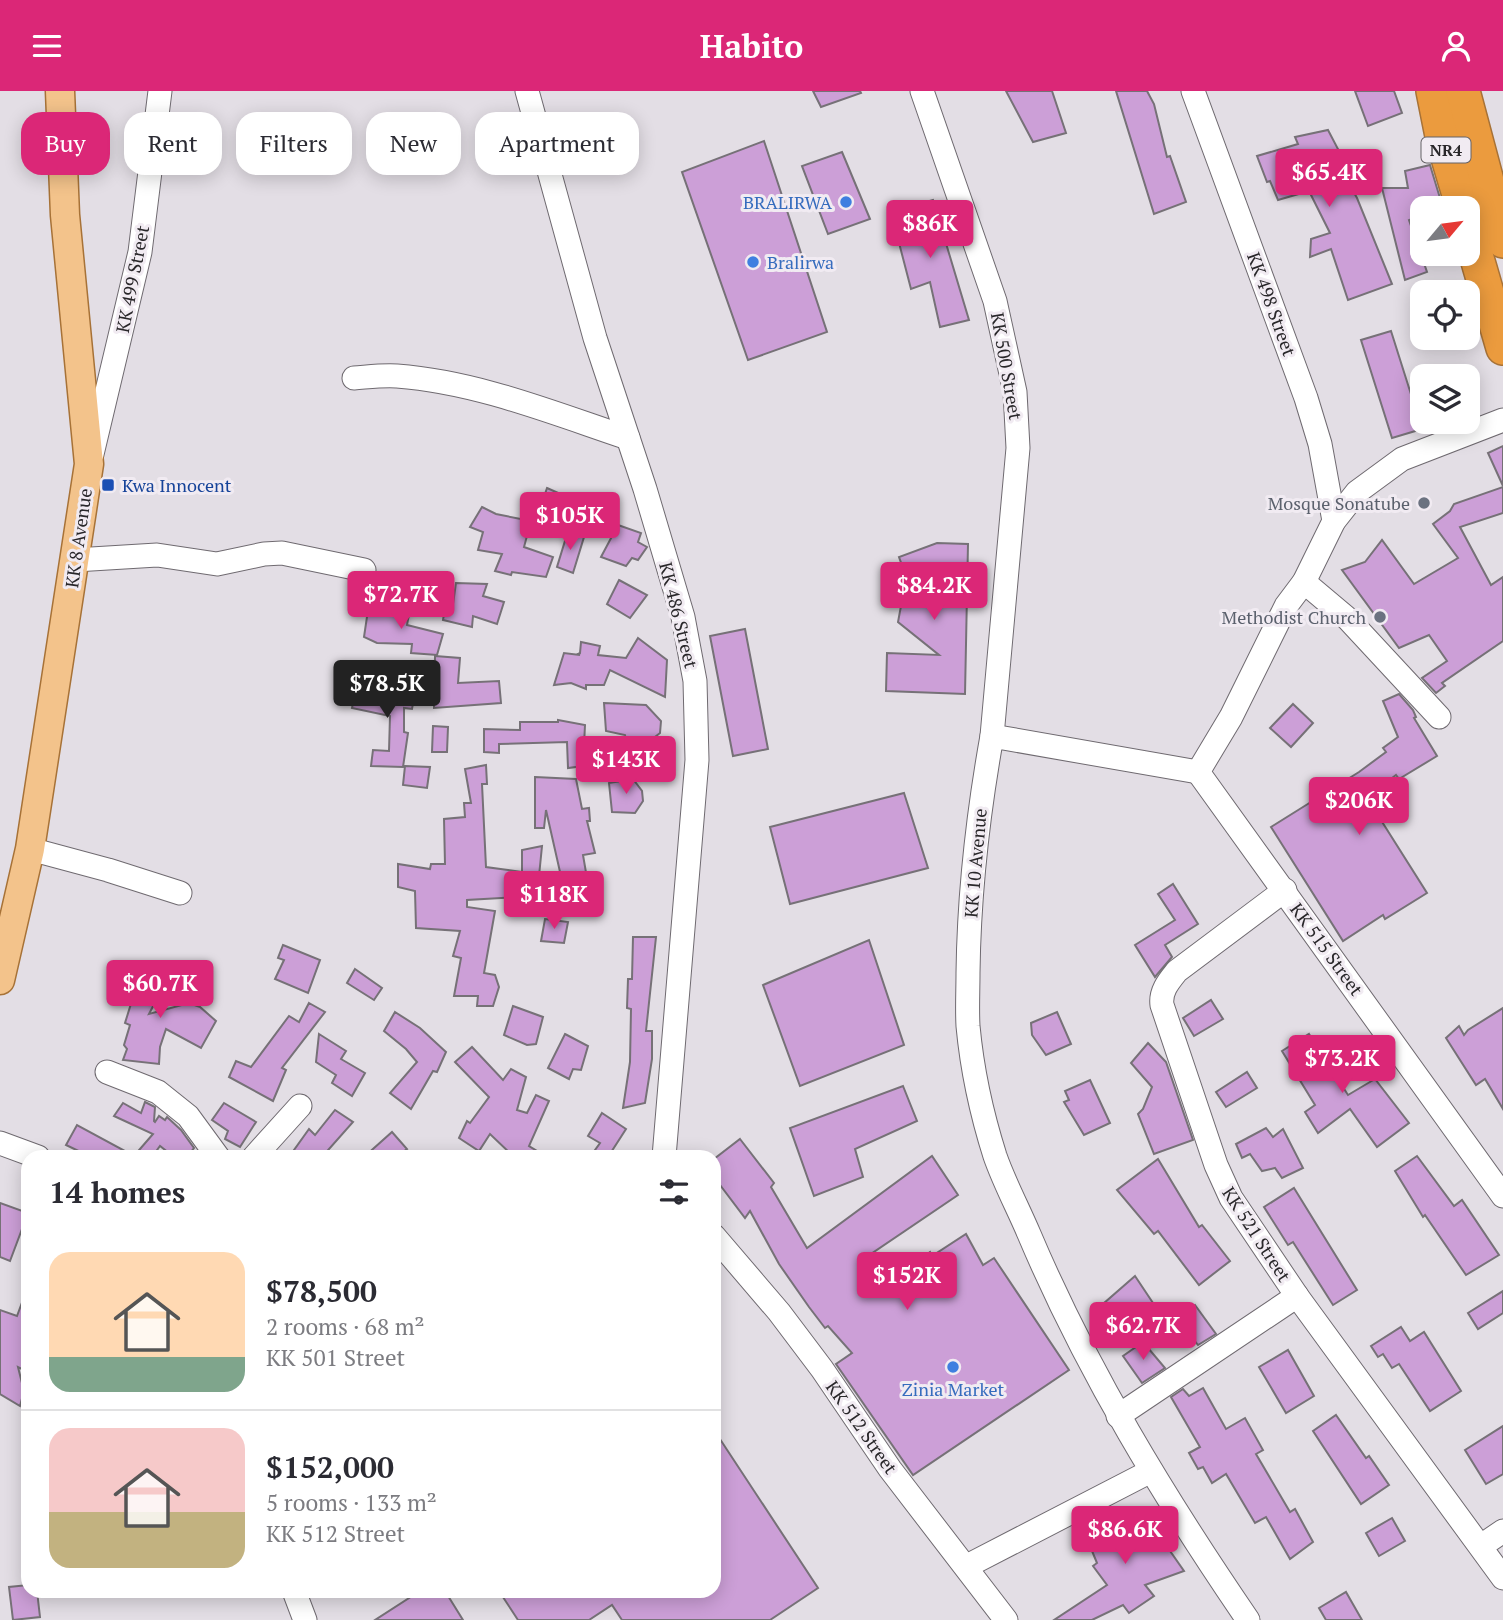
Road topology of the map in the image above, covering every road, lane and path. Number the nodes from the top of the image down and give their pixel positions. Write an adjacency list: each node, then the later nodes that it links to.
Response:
1 (60, 91): 15 (main road, KK 8 Avenue)
2 (160, 91): 15 (street, KK 499 Street)
3 (527, 91): 14 (street, KK 486 Street)
4 (922, 91): 21 (street, KK 500 Street)
5 (1193, 91): 16 (street, KK 498 Street)
6 (1433, 91): 8 (highway, NR4)
7 (1463, 91): 9 (highway, NR4)
8 (1459, 196)
9 (1503, 241)
10 (1479, 266): 11 (highway)
11 (1503, 348)
12 (354, 378): 14 (street)
13 (1503, 420): 16 (street)
14 (628, 438): 32 (street, KK 486 Street)
15 (89, 464): 17 (main road, KK 8 Avenue)
16 (1334, 521): 19 (street)
17 (75, 560): 18 (street); 23 (main road, KK 8 Avenue)
18 (364, 570)
19 (1304, 582): 20 (street); 22 (street)
20 (1439, 717)
21 (992, 736): 22 (street); 37 (street, KK 10 Avenue)
22 (1198, 772): 24 (street, KK 515 Street)
23 (30, 849): 25 (street); 26 (main road, KK 8 Avenue)
24 (1285, 890): 34 (street, KK 515 Street); 36 (street, KK 521 Street)
25 (180, 893)
26 (0, 980)
27 (107, 1072): 30 (street)
28 (300, 1106): 31 (street)
29 (0, 1143): 33 (street)
30 (213, 1150)
31 (260, 1150)
32 (665, 1150)
33 (21, 1151)
34 (1503, 1196)
35 (721, 1243): 41 (street, KK 512 Street)
36 (1297, 1296): 37 (street); 40 (street, KK 521 Street)
37 (1118, 1416): 38 (street, KK 10 Avenue)
38 (1151, 1471): 41 (street); 46 (street, KK 10 Avenue)
39 (1503, 1531): 40 (street)
40 (1481, 1546): 42 (street, KK 521 Street)
41 (967, 1566): 45 (street, KK 512 Street)
42 (1503, 1578)
43 (297, 1598): 44 (street)
44 (305, 1620)
45 (1006, 1620)
46 (1248, 1620)

